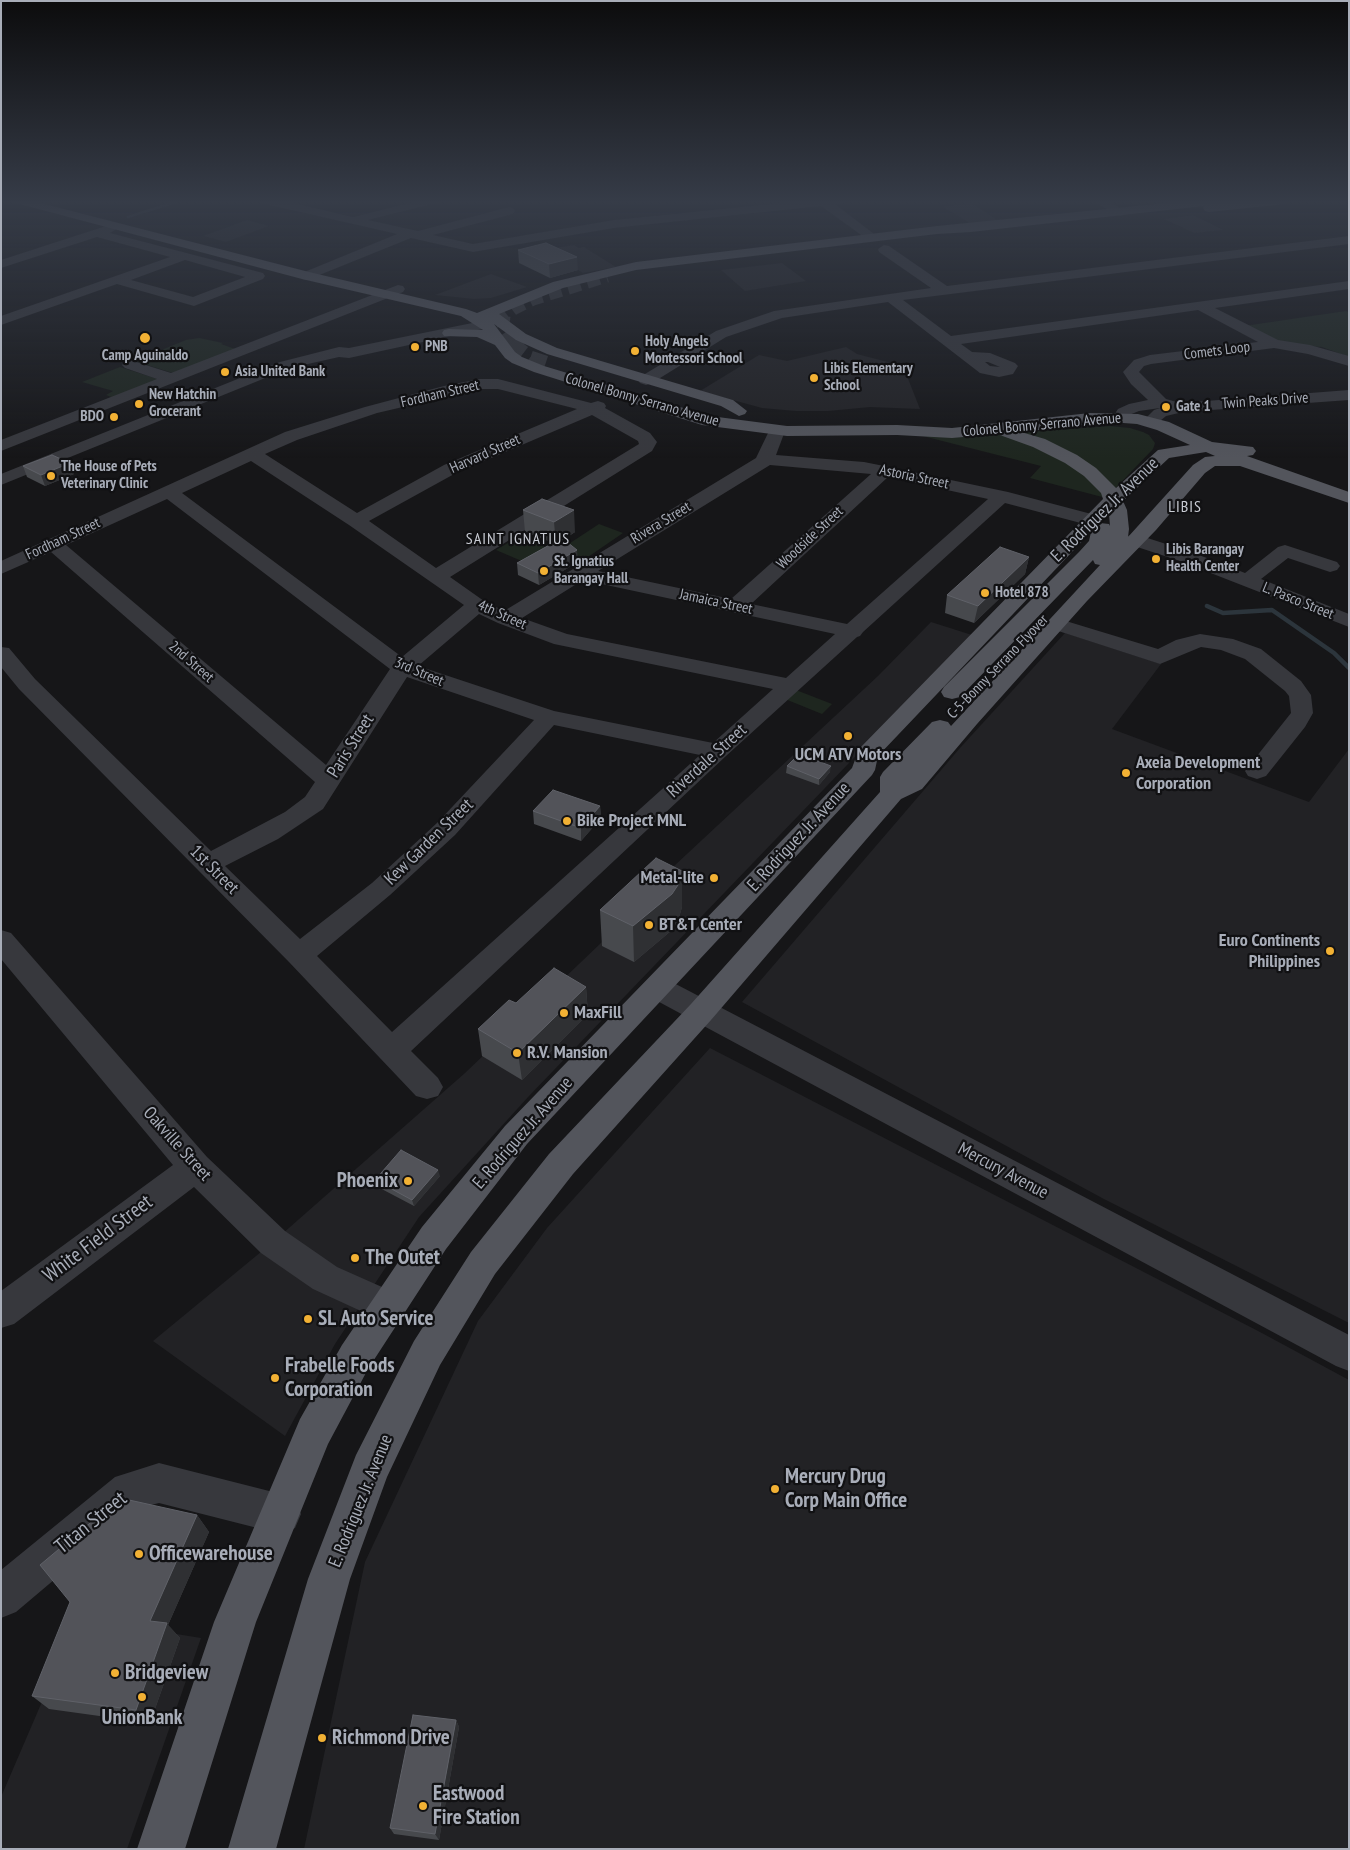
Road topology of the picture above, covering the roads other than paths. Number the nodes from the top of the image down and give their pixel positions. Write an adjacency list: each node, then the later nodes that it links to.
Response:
1 (98, 286): 18 (street)
2 (139, 286): 3 (street)
3 (233, 286)
4 (361, 286): 13 (main road, Colonel Bonny Serrano Avenue)
5 (373, 286): 13 (main road, Colonel Bonny Serrano Avenue)
6 (555, 286): 17 (main road)
7 (570, 286): 11 (main road)
8 (938, 286): 12 (street)
9 (982, 286): 12 (street)
10 (1339, 286): 16 (street)
11 (583, 287): 17 (main road)
12 (945, 291): 14 (street)
13 (391, 292): 15 (main road, Colonel Bonny Serrano Avenue); 28 (street)
14 (891, 297): 21 (street); 29 (street)
15 (441, 303): 17 (main road, Colonel Bonny Serrano Avenue); 20 (main road)
16 (1199, 305): 21 (street); 22 (street)
17 (484, 314): 20 (street); 23 (main road, Colonel Bonny Serrano Avenue); 25 (main road, Colonel Bonny Serrano Avenue)
18 (4, 318)
19 (527, 324): 25 (main road)
20 (447, 330): 23 (main road); 46 (street)
21 (949, 341): 24 (street)
22 (1274, 344): 26 (street, Comets Loop); 33 (street, Comets Loop)
23 (504, 346): 38 (main road, Colonel Bonny Serrano Avenue)
24 (971, 357)
25 (552, 359): 29 (main road, Colonel Bonny Serrano Avenue); 34 (main road, Colonel Bonny Serrano Avenue); 36 (main road, Colonel Bonny Serrano Avenue)
26 (1349, 361)
27 (130, 365): 28 (street)
28 (173, 379): 39 (street)
29 (646, 380): 34 (main road, Colonel Bonny Serrano Avenue)
30 (1349, 395): 33 (street, Twin Peaks Drive)
31 (618, 396): 32 (street, Harvard Street)
32 (592, 408): 41 (street, Fordham Street); 54 (street, Harvard Street); 60 (street, Fordham Street)
33 (1158, 410): 35 (main road, Colonel Bonny Serrano Avenue); 43 (main road, Colonel Bonny Serrano Avenue)
34 (739, 411): 36 (main road, Colonel Bonny Serrano Avenue)
35 (962, 416)
36 (852, 418): 76 (main road, C-5-Bonny Serrano Flyover)
37 (1011, 428): 38 (main road, Colonel Bonny Serrano Avenue); 40 (main road, Colonel Bonny Serrano Avenue); 42 (main road)
38 (777, 431): 44 (street)
39 (1, 446)
40 (1208, 447): 42 (main road, E. Rodriguez Jr. Avenue); 43 (main road, Colonel Bonny Serrano Avenue)
41 (253, 454): 48 (street, Fordham Street); 54 (street, 4th Street)
42 (1164, 454): 49 (main road, E. Rodriguez Jr. Avenue)
43 (1244, 456): 47 (main road, Colonel Bonny Serrano Avenue); 51 (main road, Colonel Bonny Serrano Avenue); 52 (main road, E. Rodriguez Jr. Avenue)
44 (766, 459): 45 (street, Astoria Street); 59 (street, Rivera Street)
45 (884, 471): 50 (street, Astoria Street); 65 (street, Woodside Street)
46 (1, 480)
47 (1349, 486)
48 (168, 491): 56 (street, Fordham Street); 71 (street, 3rd Street)
49 (1118, 495): 52 (main road); 53 (main road, E. Rodriguez Jr. Avenue)
50 (1002, 496): 53 (street, Astoria Street); 69 (street, Riverdale Street)
51 (1349, 498)
52 (1162, 510): 55 (main road, E. Rodriguez Jr. Avenue)
53 (1098, 514): 62 (main road, E. Rodriguez Jr. Avenue)
54 (356, 521): 60 (street, 4th Street)
55 (1135, 540): 61 (street, L. Pasco Street); 63 (main road, E. Rodriguez Jr. Avenue)
56 (53, 544): 58 (street, Fordham Street); 77 (street, 2nd Street)
57 (1330, 566): 61 (street)
58 (1, 568)
59 (580, 573): 65 (street, Jamaica Street); 67 (street, Rivera Street)
60 (437, 576): 64 (street, 4th Street)
61 (1247, 581): 66 (street, L. Pasco Street)
62 (1031, 582): 63 (main road); 76 (main road, E. Rodriguez Jr. Avenue)
63 (1080, 597): 68 (main road, E. Rodriguez Jr. Avenue)
64 (477, 605): 67 (street, 4th Street); 71 (street, Paris Street)
65 (736, 606): 69 (street, Jamaica Street)
66 (1347, 618)
67 (505, 619): 72 (street, 4th Street)
68 (1056, 624): 75 (street); 76 (main road, E. Rodriguez Jr. Avenue)
69 (853, 632): 72 (street, Riverdale Street)
70 (1, 653): 78 (street, 1st Street)
71 (402, 668): 73 (street, 3rd Street); 77 (street, Paris Street)
72 (790, 686): 74 (street, Riverdale Street)
73 (549, 717): 74 (street, 3rd Street); 80 (street, Kew Garden Street)
74 (718, 751): 83 (street, Riverdale Street)
75 (1257, 771)
76 (886, 772): 81 (main road, E. Rodriguez Jr. Avenue); 82 (main road, E. Rodriguez Jr. Avenue)
77 (329, 781): 78 (street, Paris Street)
78 (207, 864): 80 (street, 1st Street)
79 (1, 940): 85 (street, Oakville Street)
80 (299, 955): 83 (street, 1st Street)
81 (658, 988): 82 (street, Mercury Avenue); 86 (main road, E. Rodriguez Jr. Avenue)
82 (701, 1012): 88 (street, Mercury Avenue); 92 (main road, E. Rodriguez Jr. Avenue)
83 (392, 1050): 84 (street, 1st Street)
84 (427, 1087)
85 (196, 1167): 86 (street, Oakville Street); 87 (street, White Field Street)
86 (387, 1307): 89 (main road, E. Rodriguez Jr. Avenue)
87 (1, 1312)
88 (1349, 1354)
89 (281, 1514): 90 (street, Titan Street); 91 (main road, E. Rodriguez Jr. Avenue)
90 (1, 1597)
91 (161, 1849)
92 (252, 1849)

